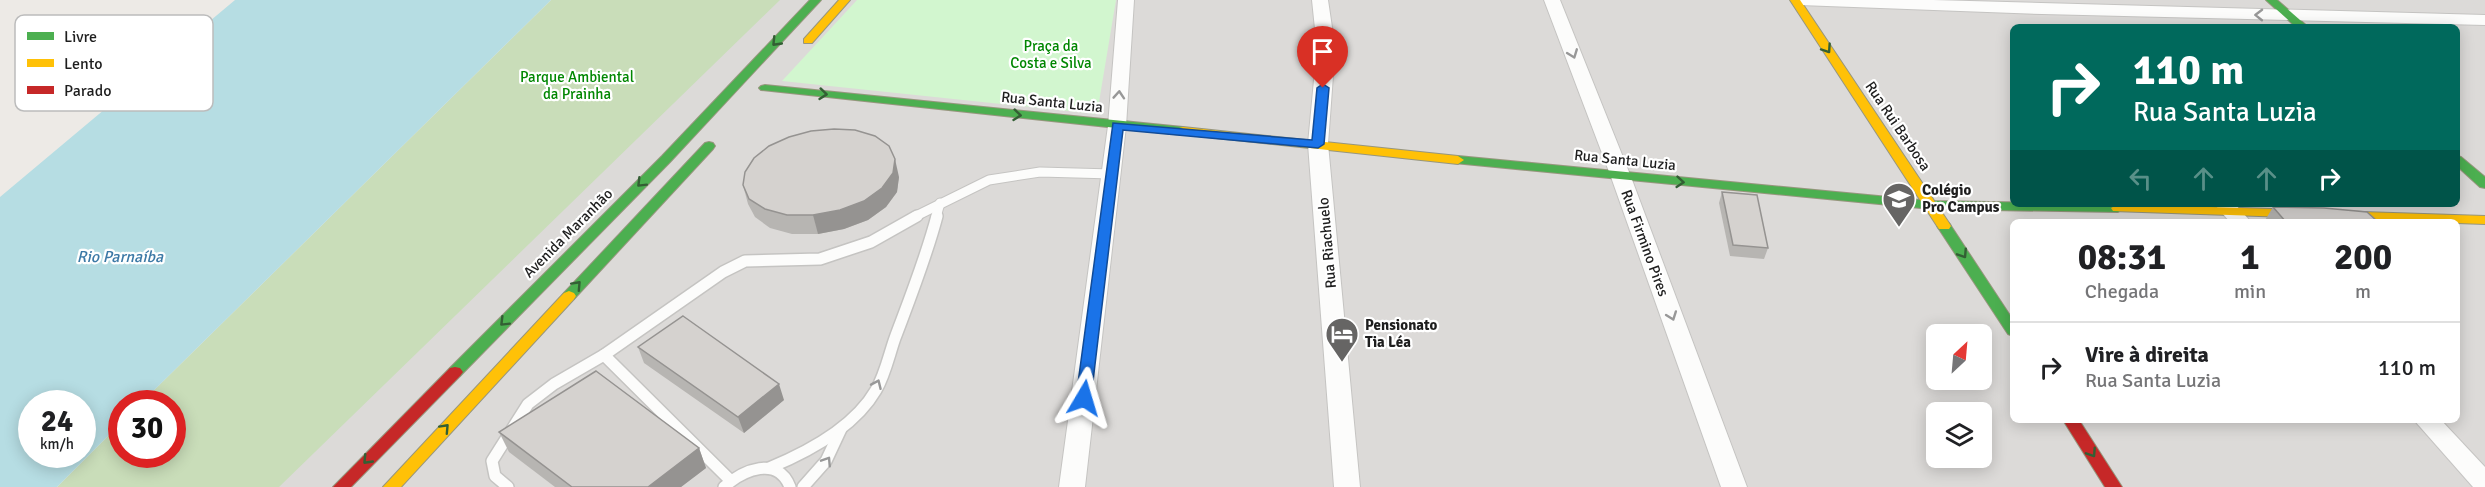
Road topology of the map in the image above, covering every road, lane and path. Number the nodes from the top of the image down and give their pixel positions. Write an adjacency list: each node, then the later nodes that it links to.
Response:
1 (816, 0): 36 (street, Avenida Maranhão, one-way to 36)
2 (845, 0): 13 (street)
3 (1126, 0): 15 (street, one-way to 3)
4 (1320, 0): 17 (street, Rua Riachuelo)
5 (1552, 0): 20 (street, Rua Firmino Pires, one-way to 20)
6 (1794, 0): 23 (street, Rua Rui Barbosa, one-way to 23)
7 (1800, 0): 9 (street)
8 (2271, 0): 11 (street)
9 (2038, 5): 11 (street, one-way to 9); 12 (street)
10 (2485, 20): 11 (street)
11 (2297, 21)
12 (2056, 24)
13 (797, 53)
14 (765, 88): 15 (street, Rua Santa Luzia, one-way to 15)
15 (1117, 126): 17 (street, Rua Santa Luzia); 19 (street)
16 (716, 140): 37 (street, one-way to 16)
17 (1318, 144): 20 (street, Rua Santa Luzia); 42 (street, Rua Riachuelo)
18 (2460, 163): 21 (street)
19 (1112, 174): 22 (lane); 41 (street)
20 (1622, 177): 23 (street, Rua Santa Luzia, one-way to 23); 43 (street, Rua Firmino Pires, one-way to 43)
21 (2485, 184)
22 (940, 203): 29 (lane); 32 (lane, one-way to 22)
23 (1931, 205): 24 (street, Rua Santa Luzia); 28 (street, Rua Rui Barbosa, one-way to 28)
24 (2010, 207)
25 (2017, 207): 26 (street, Rua Santa Luzia)
26 (2232, 212): 27 (street, Rua Santa Luzia)
27 (2485, 219)
28 (2010, 326)
29 (604, 355): 34 (lane); 38 (lane)
30 (2073, 423): 44 (street, one-way to 44)
31 (2429, 423): 35 (street)
32 (841, 429): 33 (lane); 40 (lane, one-way to 32)
33 (769, 468): 34 (lane); 39 (lane)
34 (727, 483)
35 (2485, 483)
36 (341, 487)
37 (391, 487)
38 (508, 487)
39 (790, 487)
40 (803, 487)
41 (1072, 487)
42 (1347, 487)
43 (1734, 487)
44 (2114, 487)

